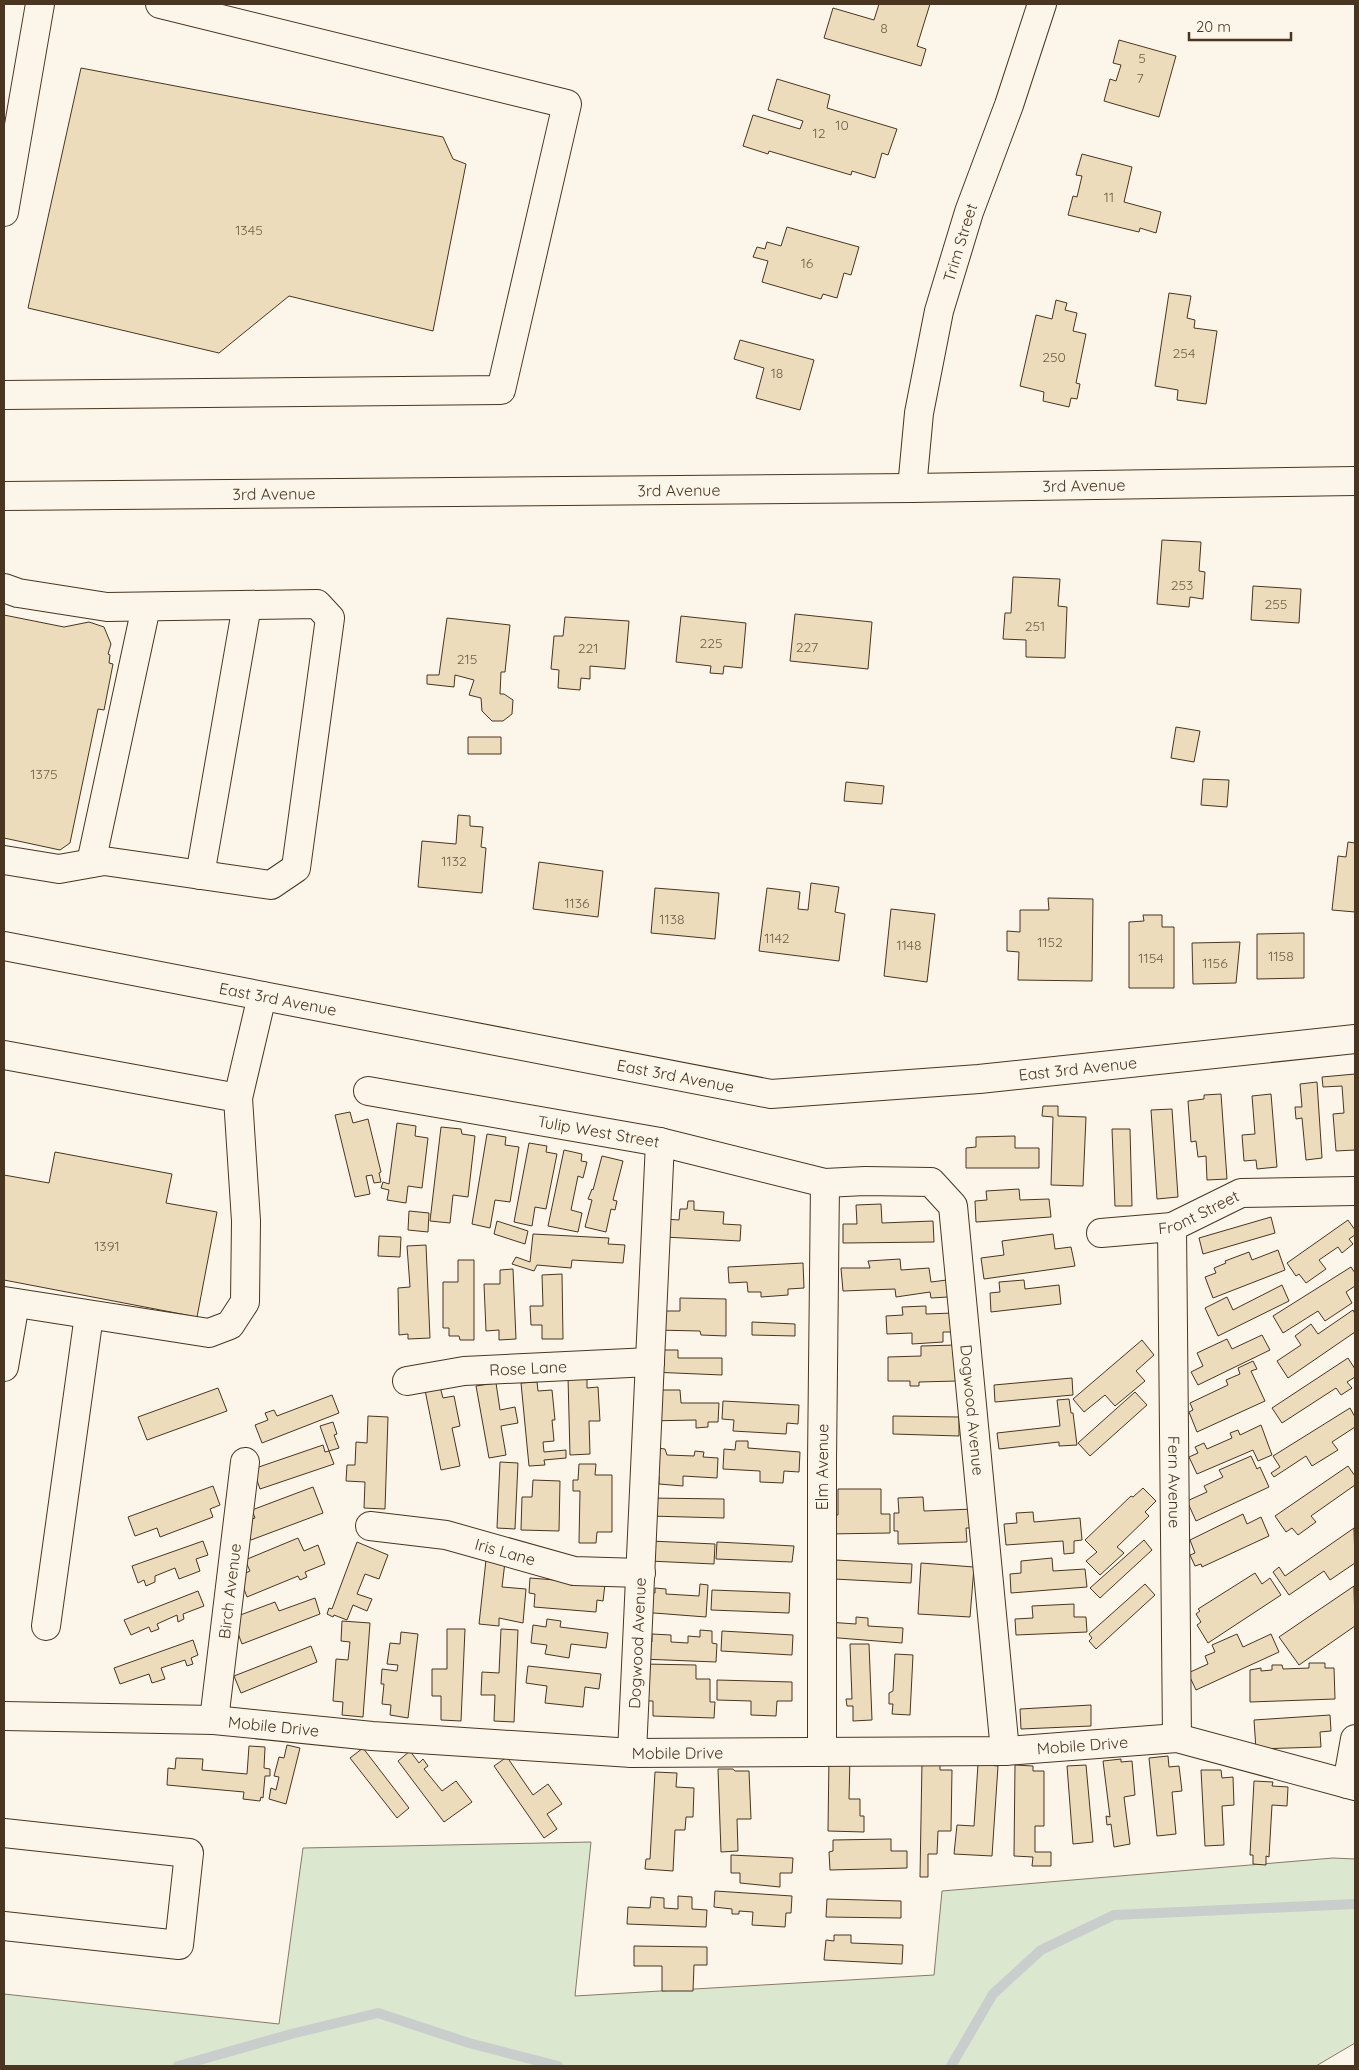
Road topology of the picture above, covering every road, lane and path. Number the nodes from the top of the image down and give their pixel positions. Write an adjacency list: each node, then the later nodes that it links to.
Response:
1 (40, 4): 4 (street)
2 (160, 4): 5 (street)
3 (1042, 4): 7 (street, Trim Street)
4 (4, 212)
5 (4, 395)
6 (1355, 481): 7 (street, 3rd Avenue)
7 (912, 488): 8 (street, 3rd Avenue)
8 (4, 496)
9 (4, 588): 11 (street)
10 (247, 605): 11 (street); 14 (street); 14 (street)
11 (146, 607): 13 (street)
12 (4, 860): 13 (street)
13 (91, 863): 14 (street)
14 (200, 874)
15 (4, 946): 16 (street, East 3rd Avenue)
16 (262, 996): 17 (street, East 3rd Avenue); 20 (street)
17 (1355, 1039)
18 (4, 1055): 20 (street)
19 (368, 1090): 21 (street, Tulip West Street)
20 (238, 1098): 27 (street)
21 (660, 1142): 22 (street, Tulip West Street); 28 (street, Dogwood Avenue)
22 (825, 1183): 39 (street, Dogwood Avenue); 40 (street, Elm Avenue)
23 (1355, 1191): 24 (street, Front Street)
24 (1172, 1227): 25 (street, Front Street); 37 (street, Fern Avenue)
25 (1101, 1233)
26 (10, 1302): 27 (street); 29 (street)
27 (90, 1315): 34 (street)
28 (650, 1362): 30 (street, Rose Lane); 33 (street, Dogwood Avenue)
29 (4, 1367)
30 (408, 1381)
31 (245, 1462): 36 (street, Birch Avenue)
32 (370, 1526): 33 (street, Iris Lane)
33 (641, 1573): 41 (street, Dogwood Avenue)
34 (46, 1626)
35 (4, 1716): 36 (street, Mobile Drive)
36 (214, 1720): 41 (street, Mobile Drive)
37 (1177, 1738): 39 (street, Mobile Drive); 42 (street, Mobile Drive)
38 (1355, 1739): 42 (street)
39 (1005, 1751): 40 (street, Mobile Drive)
40 (822, 1752): 41 (street, Mobile Drive)
41 (632, 1753)
42 (1351, 1785)
43 (4, 1833): 44 (street)
44 (4, 1926)

